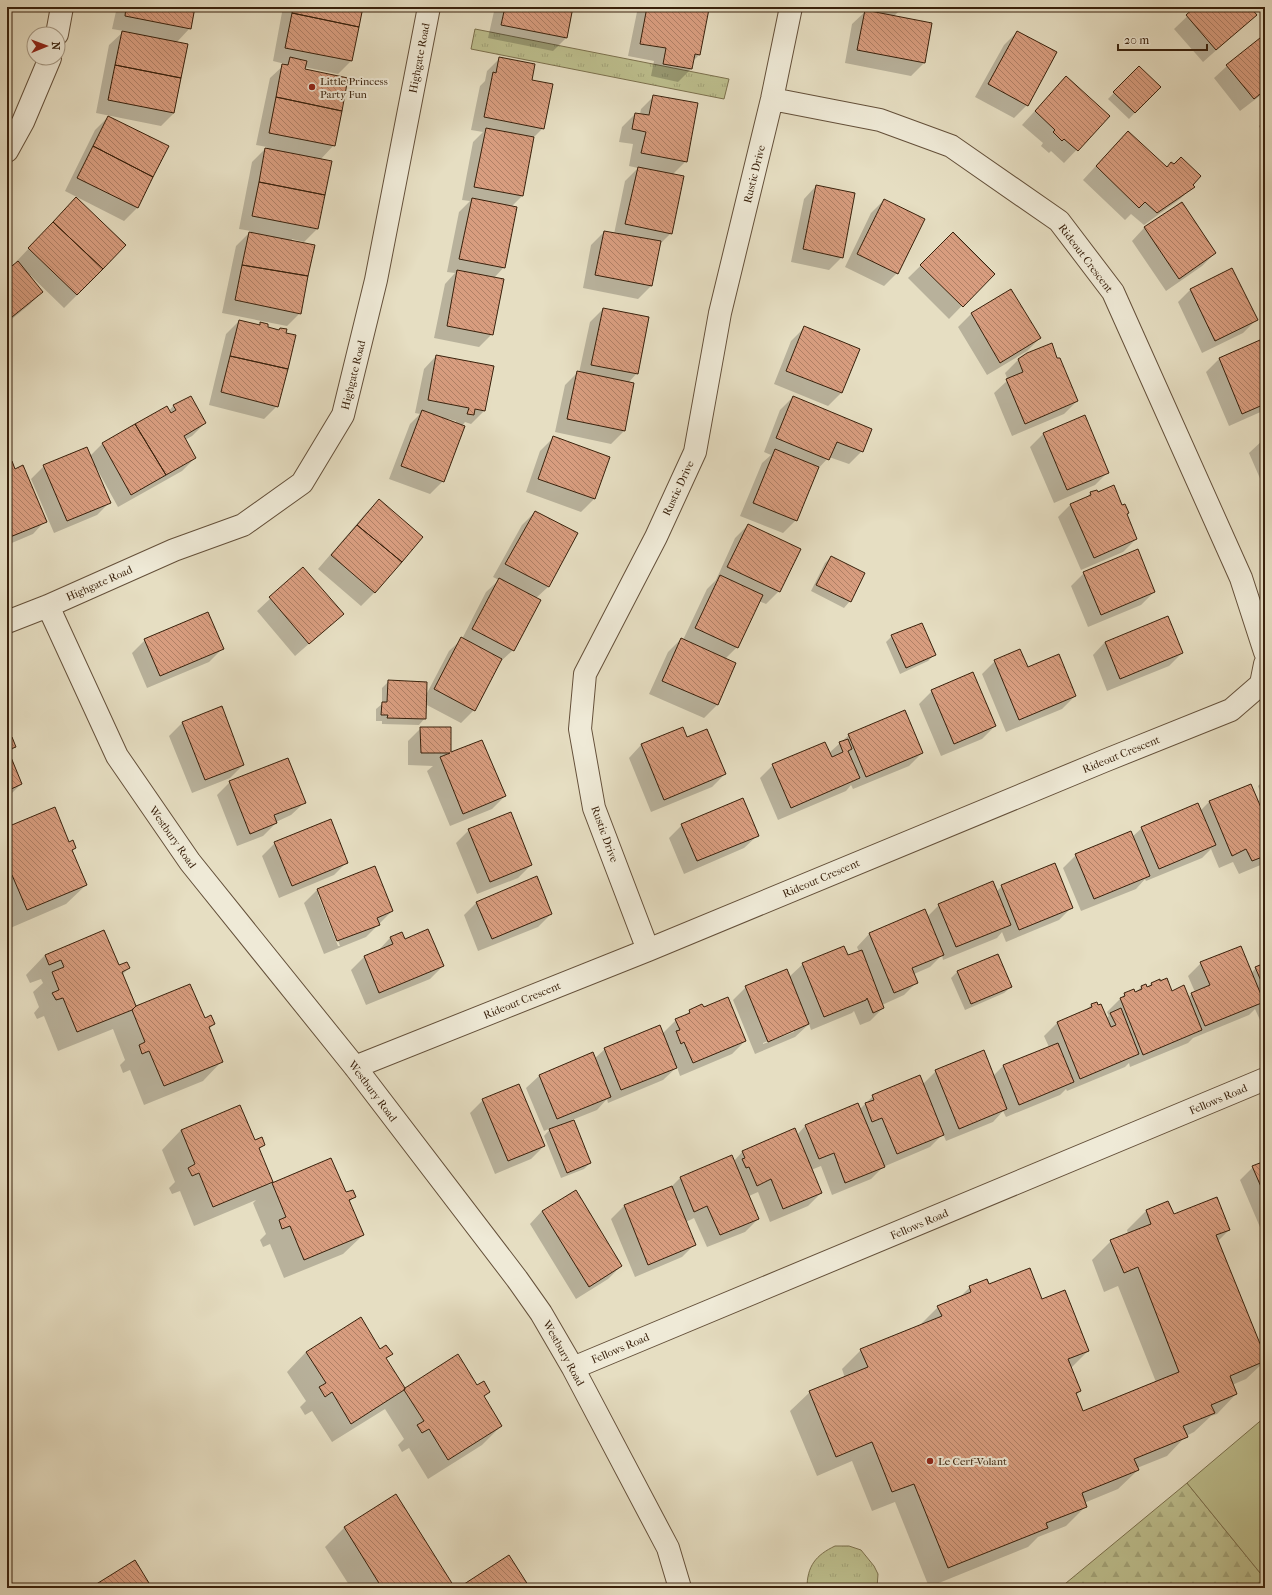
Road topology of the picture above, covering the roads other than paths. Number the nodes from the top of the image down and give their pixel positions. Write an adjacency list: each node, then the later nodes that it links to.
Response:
1 (62, 7): 4 (street)
2 (429, 7): 8 (street, Highgate Road)
3 (791, 7): 6 (street, Rustic Drive)
4 (58, 26)
5 (47, 66): 7 (street)
6 (772, 99): 10 (street, Rideout Crescent); 12 (street, Rustic Drive)
7 (7, 151)
8 (48, 606): 9 (street, Highgate Road); 13 (street, Westbury Road)
9 (7, 622)
10 (1265, 652)
11 (1265, 664): 12 (street, Rideout Crescent)
12 (648, 950): 13 (street, Rideout Crescent)
13 (355, 1067): 15 (street, Westbury Road)
14 (1265, 1079): 15 (street, Fellows Road)
15 (573, 1368): 16 (street, Westbury Road)
16 (680, 1588)

